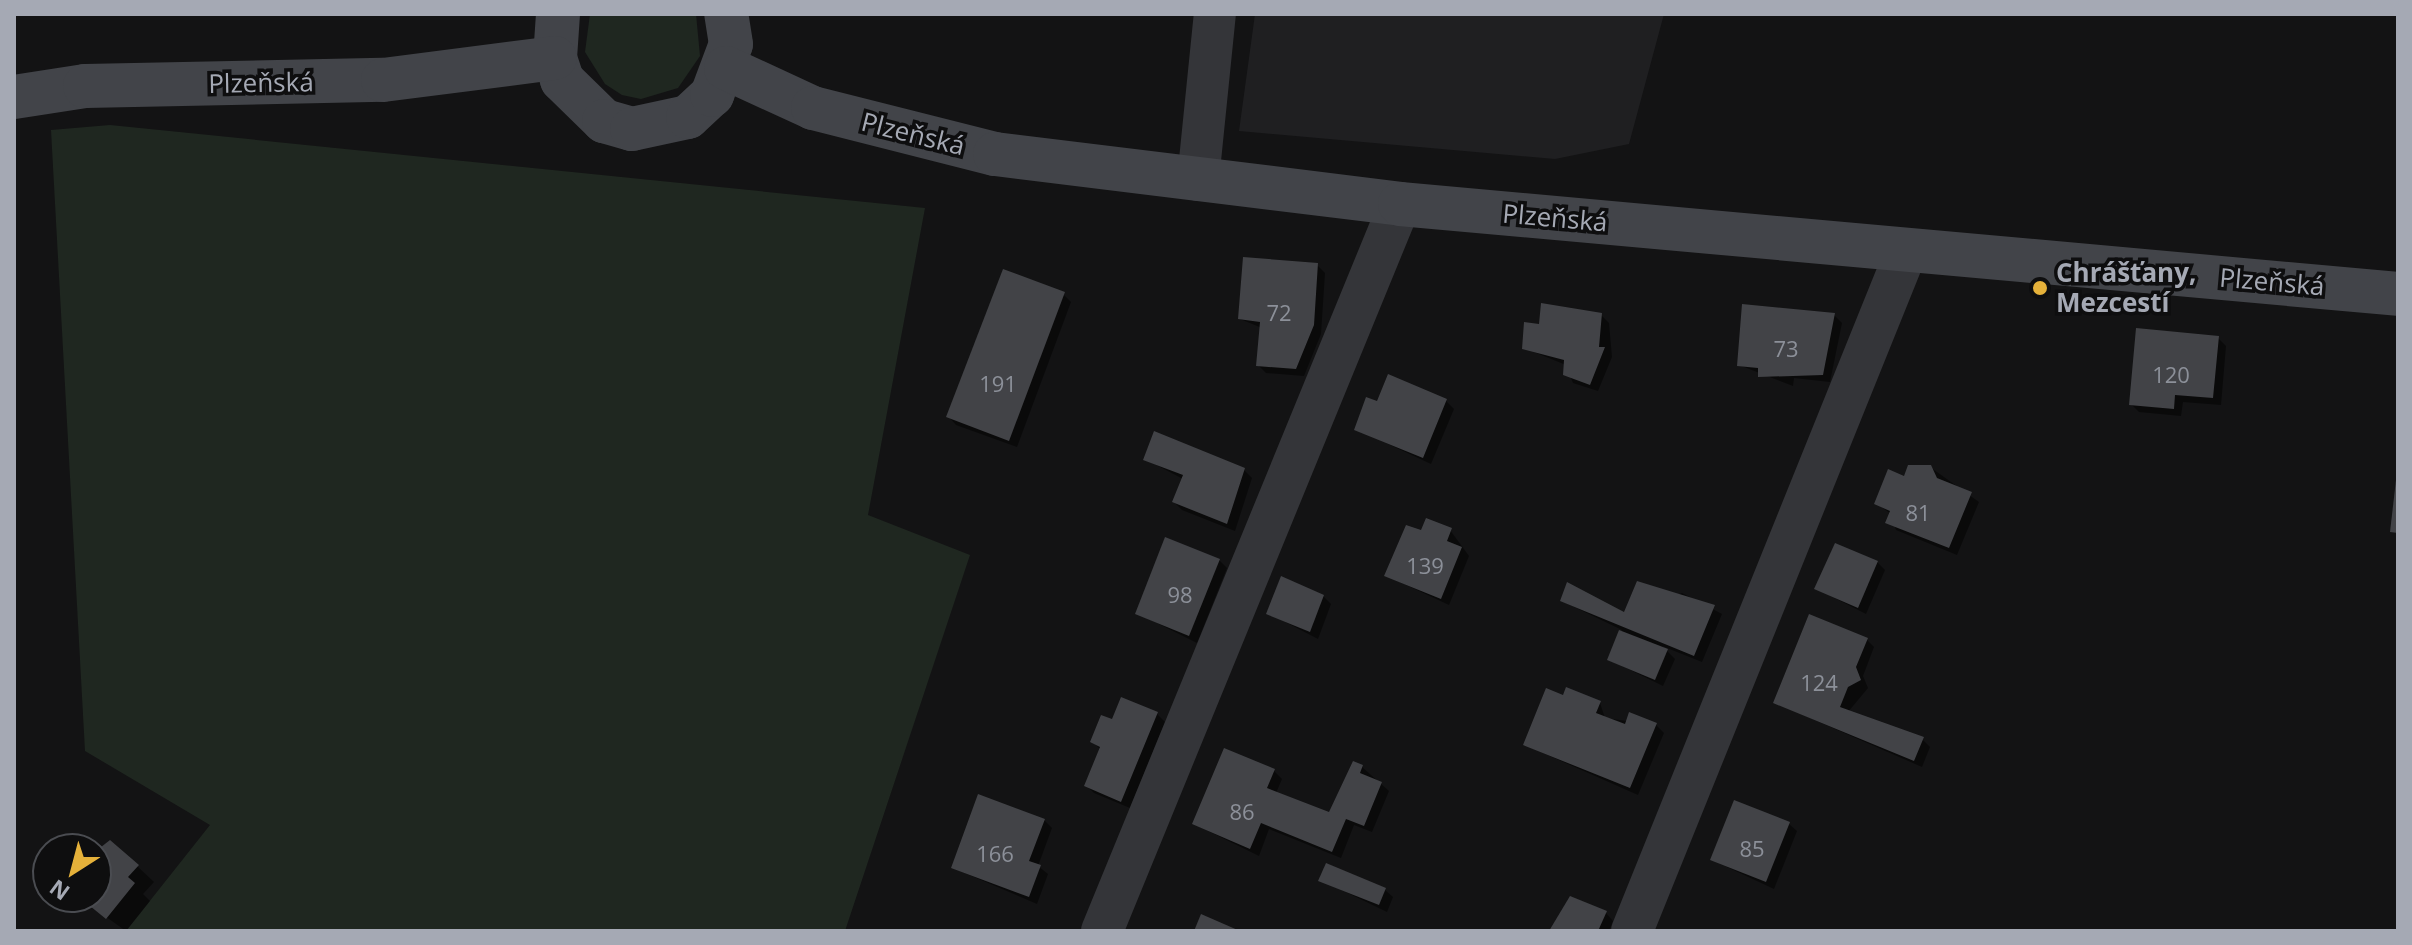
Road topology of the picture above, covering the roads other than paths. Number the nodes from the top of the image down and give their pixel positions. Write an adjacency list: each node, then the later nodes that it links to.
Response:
1 (558, 14): 4 (main road)
2 (726, 14): 5 (main road)
3 (1215, 14): 7 (street)
4 (555, 58): 5 (main road); 6 (main road, Plzeňská)
5 (726, 68): 7 (main road, Plzeňská)
6 (14, 97)
7 (1198, 180): 8 (main road, Plzeňská)
8 (1400, 204): 9 (main road, Plzeňská); 11 (street)
9 (1906, 252): 10 (main road, Plzeňská); 12 (street)
10 (2398, 294)
11 (1102, 931)
12 (1632, 931)

